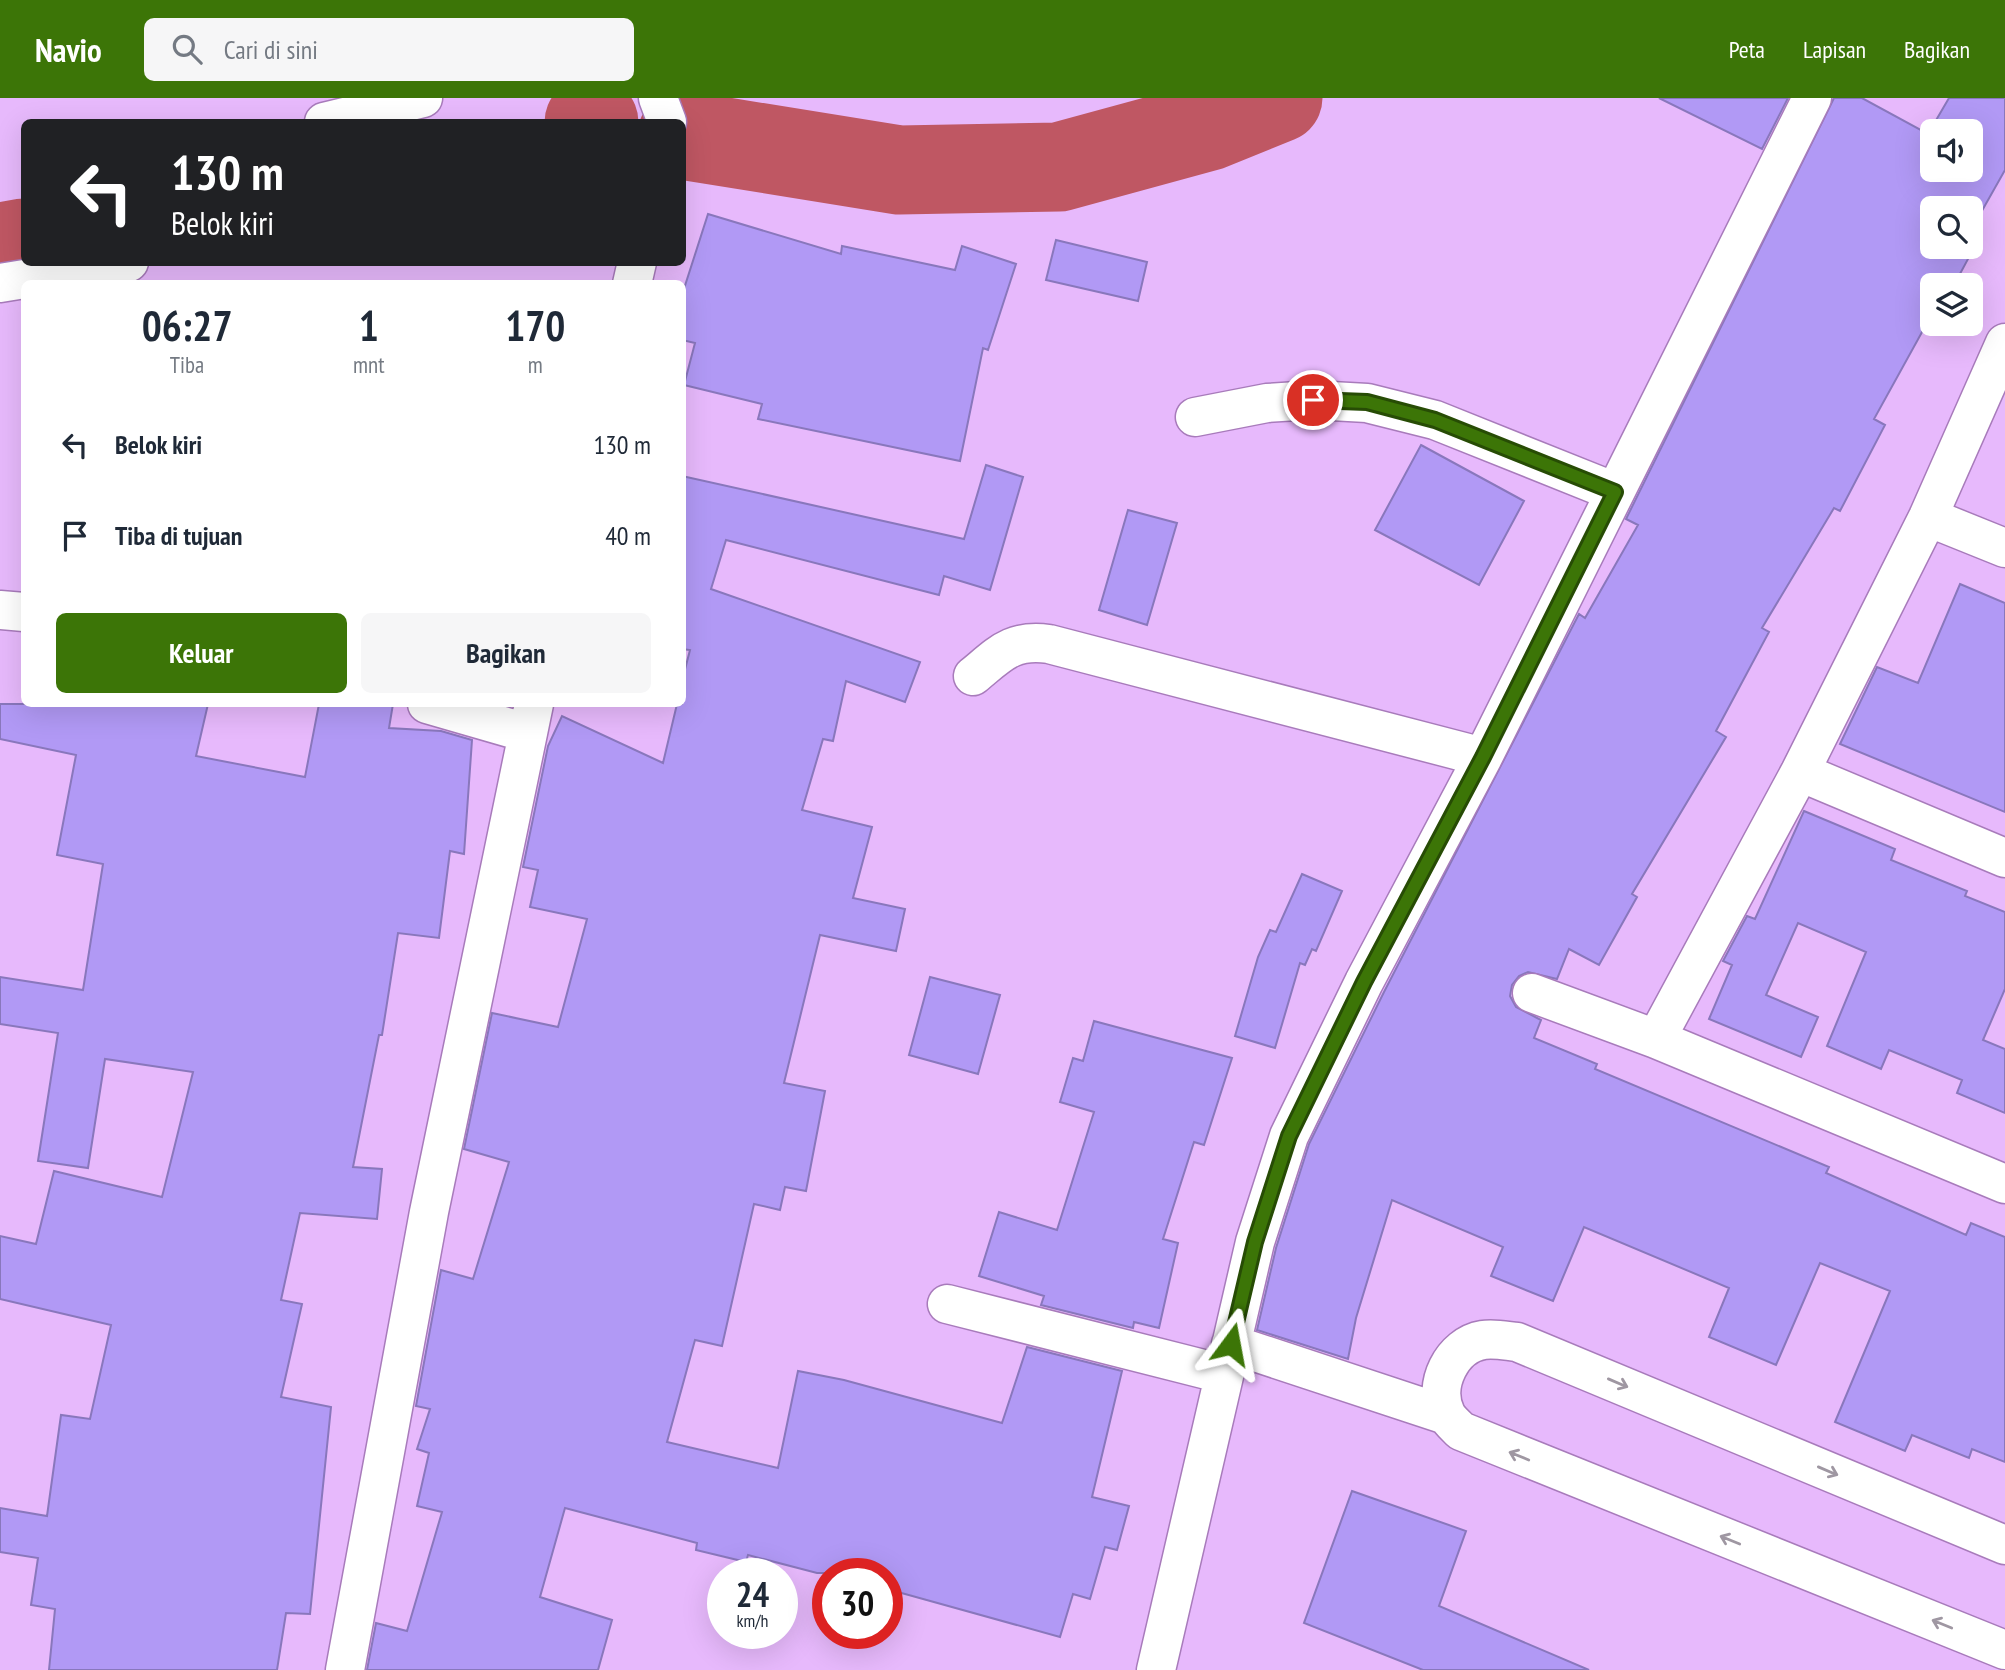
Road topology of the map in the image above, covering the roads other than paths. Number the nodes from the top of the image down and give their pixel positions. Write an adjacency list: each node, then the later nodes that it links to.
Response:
1 (423, 98): 4 (street)
2 (658, 98): 5 (street)
3 (1812, 98): 12 (street)
4 (336, 119)
5 (666, 119)
6 (106, 266): 8 (street)
7 (21, 280): 9 (street)
8 (23, 280)
9 (0, 284)
10 (2005, 343): 13 (street)
11 (1195, 417): 12 (street)
12 (1615, 492): 20 (street)
13 (1928, 517): 14 (street); 21 (street)
14 (2005, 548)
15 (0, 610): 16 (street)
16 (21, 612)
17 (973, 676): 20 (street)
18 (449, 707): 19 (street)
19 (530, 718): 31 (street)
20 (1483, 757): 27 (street)
21 (1800, 772): 22 (street); 24 (street)
22 (2005, 858)
23 (1532, 993): 24 (street)
24 (1656, 1039): 25 (street)
25 (2005, 1184)
26 (947, 1304): 27 (street)
27 (1227, 1359): 28 (street); 32 (street)
28 (1446, 1415): 29 (street, one-way to 29); 30 (street, one-way to 28)
29 (2005, 1545)
30 (2005, 1650)
31 (345, 1670)
32 (1156, 1670)

